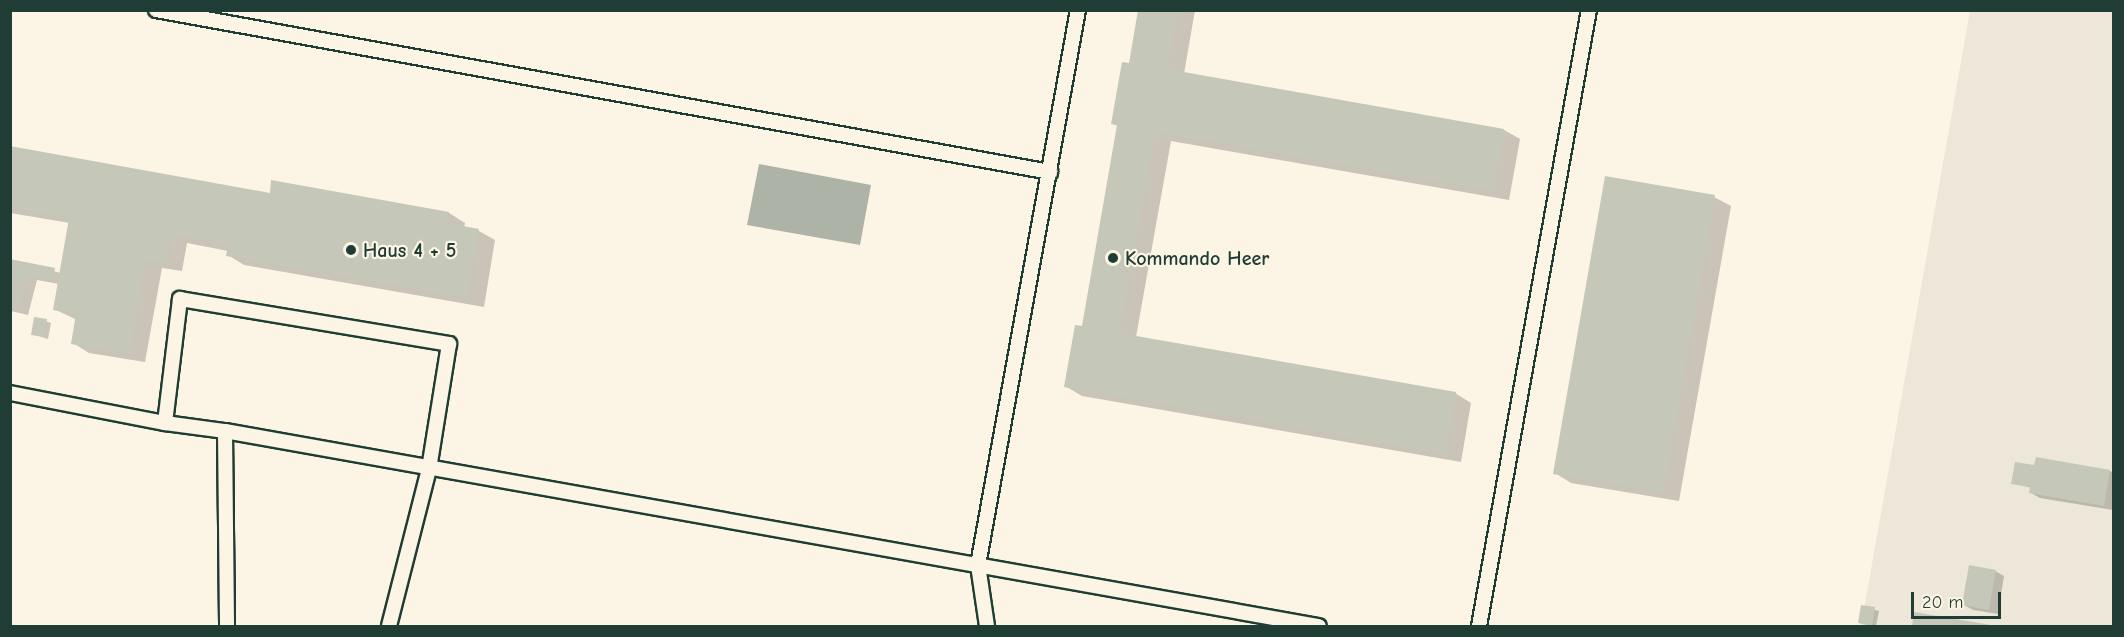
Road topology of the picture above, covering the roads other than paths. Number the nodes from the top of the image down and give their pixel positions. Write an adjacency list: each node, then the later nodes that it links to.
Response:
1 (1078, 10): 4 (lane)
2 (1588, 10): 14 (lane)
3 (154, 11): 4 (lane)
4 (1050, 171): 9 (lane)
5 (10, 393): 6 (lane)
6 (165, 423): 7 (lane); 8 (lane)
7 (225, 431): 8 (lane); 10 (lane)
8 (429, 469): 9 (lane); 11 (lane)
9 (978, 565): 12 (lane); 13 (lane)
10 (227, 627)
11 (389, 627)
12 (987, 627)
13 (1319, 627)
14 (1479, 627)

